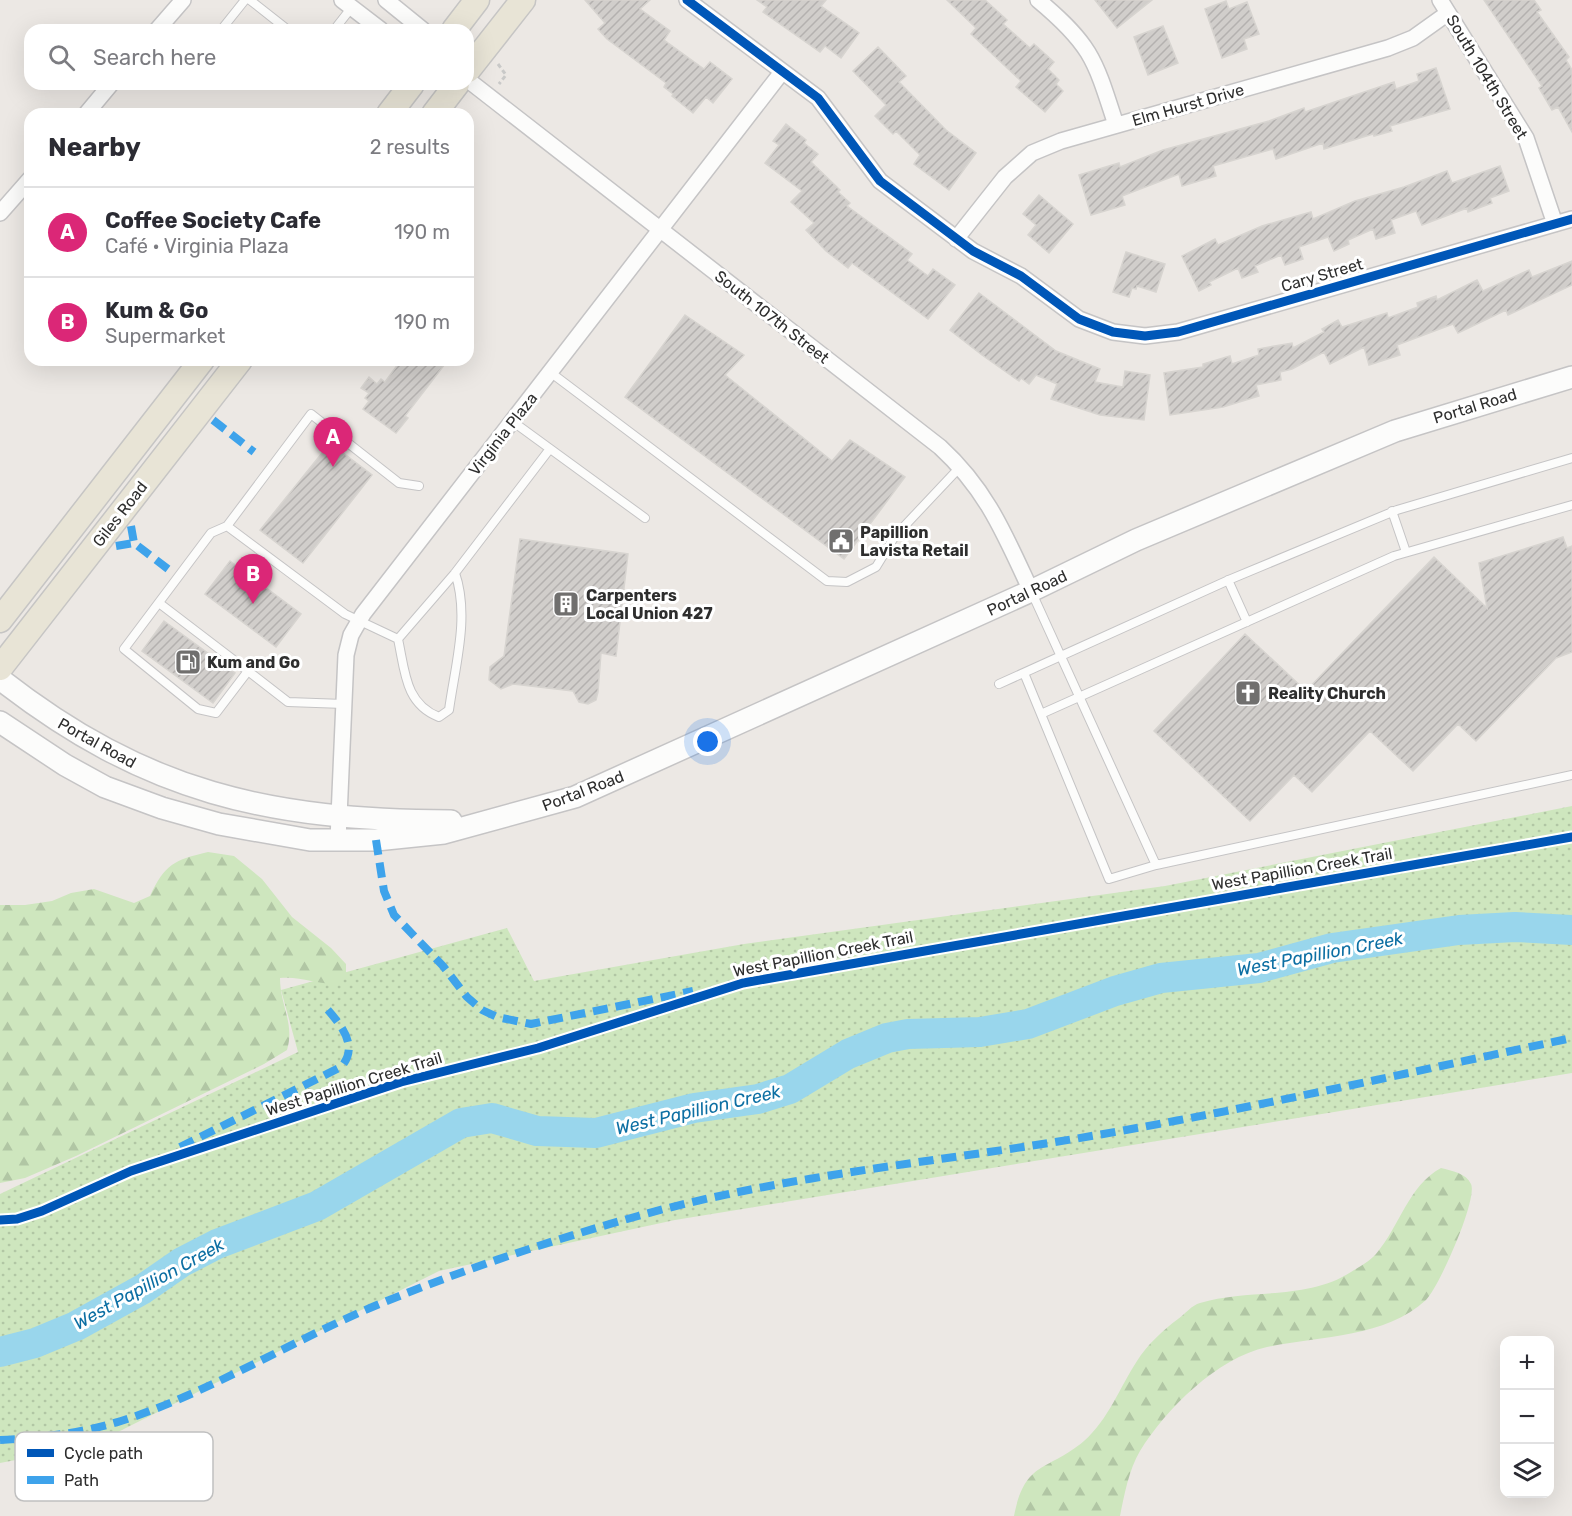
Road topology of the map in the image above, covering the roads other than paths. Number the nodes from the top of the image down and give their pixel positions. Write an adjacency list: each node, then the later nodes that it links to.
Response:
1 (183, 0): 10 (street)
2 (248, 0): 11 (lane); 12 (lane)
3 (386, 0): 15 (street)
4 (477, 0): 16 (main road)
5 (523, 0): 17 (main road)
6 (687, 0): 18 (street, Cary Street)
7 (1038, 0): 26 (street)
8 (347, 4): 13 (lane); 14 (street)
9 (1444, 7): 26 (street, Elm Hurst Drive); 30 (street, South 104th Street)
10 (162, 24)
11 (226, 24)
12 (280, 24)
13 (337, 24)
14 (373, 24)
15 (416, 24)
16 (459, 24)
17 (474, 62)
18 (782, 72): 31 (street, Virginia Plaza); 32 (street, Cary Street)
19 (474, 85): 31 (street, South 107th Street)
20 (106, 90): 23 (street)
21 (407, 90): 24 (main road)
22 (452, 90): 25 (main road)
23 (91, 108)
24 (394, 108)
25 (439, 108)
26 (1116, 125): 32 (street, Elm Hurst Drive)
27 (24, 185): 28 (street)
28 (0, 213)
29 (1572, 219): 30 (street, Cary Street)
30 (1555, 224): 32 (street, Cary Street)
31 (660, 230): 35 (street, Virginia Plaza); 40 (street, South 107th Street)
32 (956, 239)
33 (197, 366): 51 (main road, Giles Road)
34 (235, 366): 56 (main road, Giles Road)
35 (550, 372): 37 (street, Virginia Plaza); 40 (lane)
36 (1572, 377): 49 (main road, Portal Road)
37 (512, 421): 38 (lane); 53 (street, Virginia Plaza)
38 (549, 450): 44 (lane); 47 (lane)
39 (1572, 458): 43 (lane)
40 (961, 466): 49 (street, South 107th Street)
41 (419, 486): 45 (lane)
42 (1572, 505): 46 (lane)
43 (1392, 512): 46 (lane); 48 (lane)
44 (645, 518)
45 (227, 526): 50 (lane); 53 (lane)
46 (1406, 552): 52 (lane)
47 (455, 573): 54 (lane); 54 (lane)
48 (1228, 580): 52 (lane); 55 (lane)
49 (1031, 591): 55 (lane); 67 (main road, Portal Road)
50 (159, 603): 57 (lane); 57 (lane)
51 (0, 620)
52 (1247, 622): 61 (lane)
53 (358, 623): 54 (lane); 62 (street, Virginia Plaza)
54 (398, 639)
55 (1060, 654): 58 (lane); 61 (lane)
56 (0, 668)
57 (248, 671): 62 (lane)
58 (1024, 673): 60 (lane); 63 (lane)
59 (0, 679): 66 (main road, Portal Road)
60 (999, 684)
61 (1080, 697): 63 (lane); 69 (lane)
62 (344, 704): 66 (street, Virginia Plaza)
63 (1041, 714): 69 (lane)
64 (0, 722): 68 (main road, Portal Road)
65 (1572, 775): 69 (lane)
66 (339, 817): 67 (main road, Portal Road); 68 (street, Virginia Plaza)
67 (487, 821): 68 (main road, Portal Road)
68 (338, 840)
69 (1156, 865)

